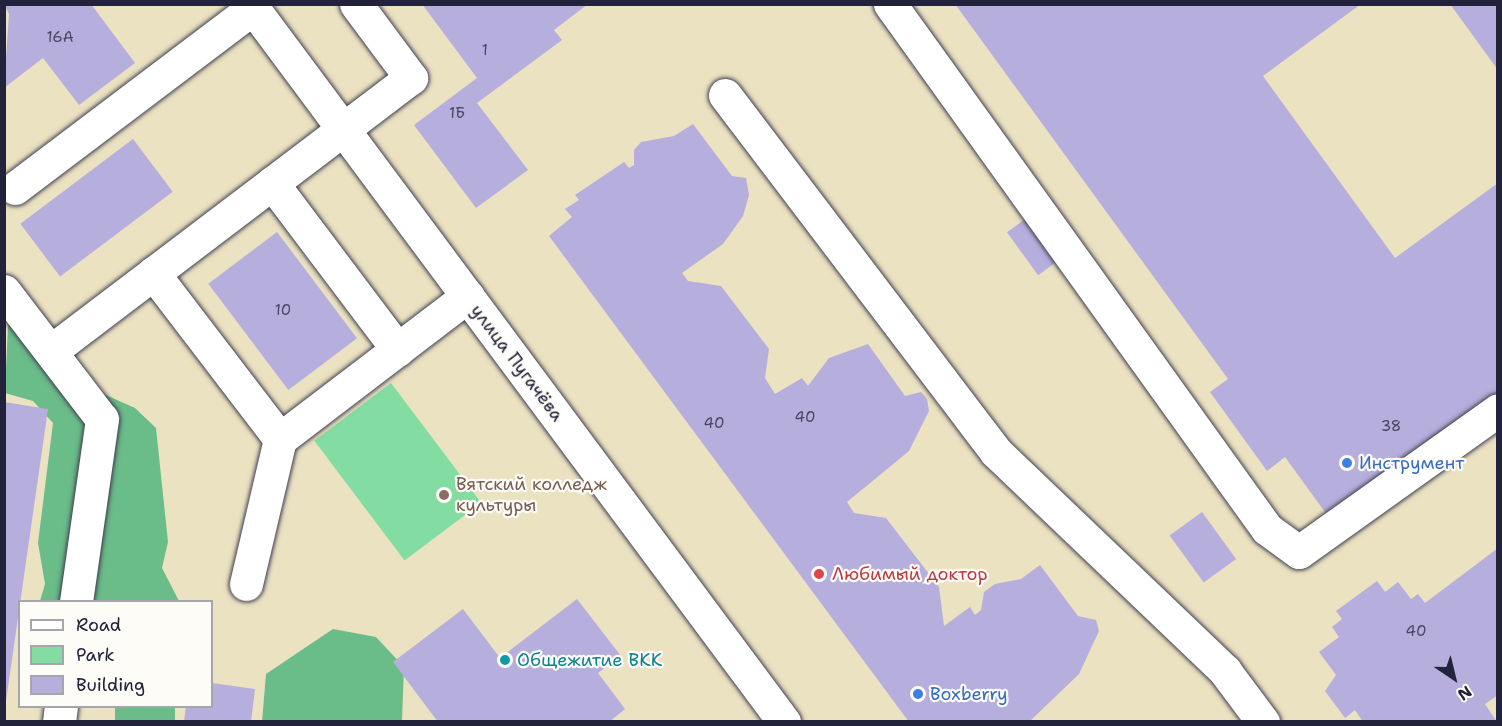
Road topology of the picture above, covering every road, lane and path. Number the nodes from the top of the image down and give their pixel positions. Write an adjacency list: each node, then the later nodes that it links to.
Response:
1 (356, 4): 5 (street)
2 (890, 4): 13 (street)
3 (252, 6): 5 (street, улица Пугачёва); 7 (street)
4 (725, 95): 18 (street)
5 (343, 129): 6 (street); 10 (street, улица Пугачёва)
6 (272, 183): 8 (street); 11 (street)
7 (15, 188)
8 (153, 273): 12 (street); 14 (street)
9 (4, 291): 12 (street)
10 (468, 296): 11 (street); 17 (street, улица Пугачёва)
11 (398, 350): 14 (street)
12 (51, 351): 16 (street)
13 (1497, 410)
14 (280, 439): 15 (street)
15 (246, 584)
16 (76, 600)
17 (784, 722)
18 (1263, 722)

